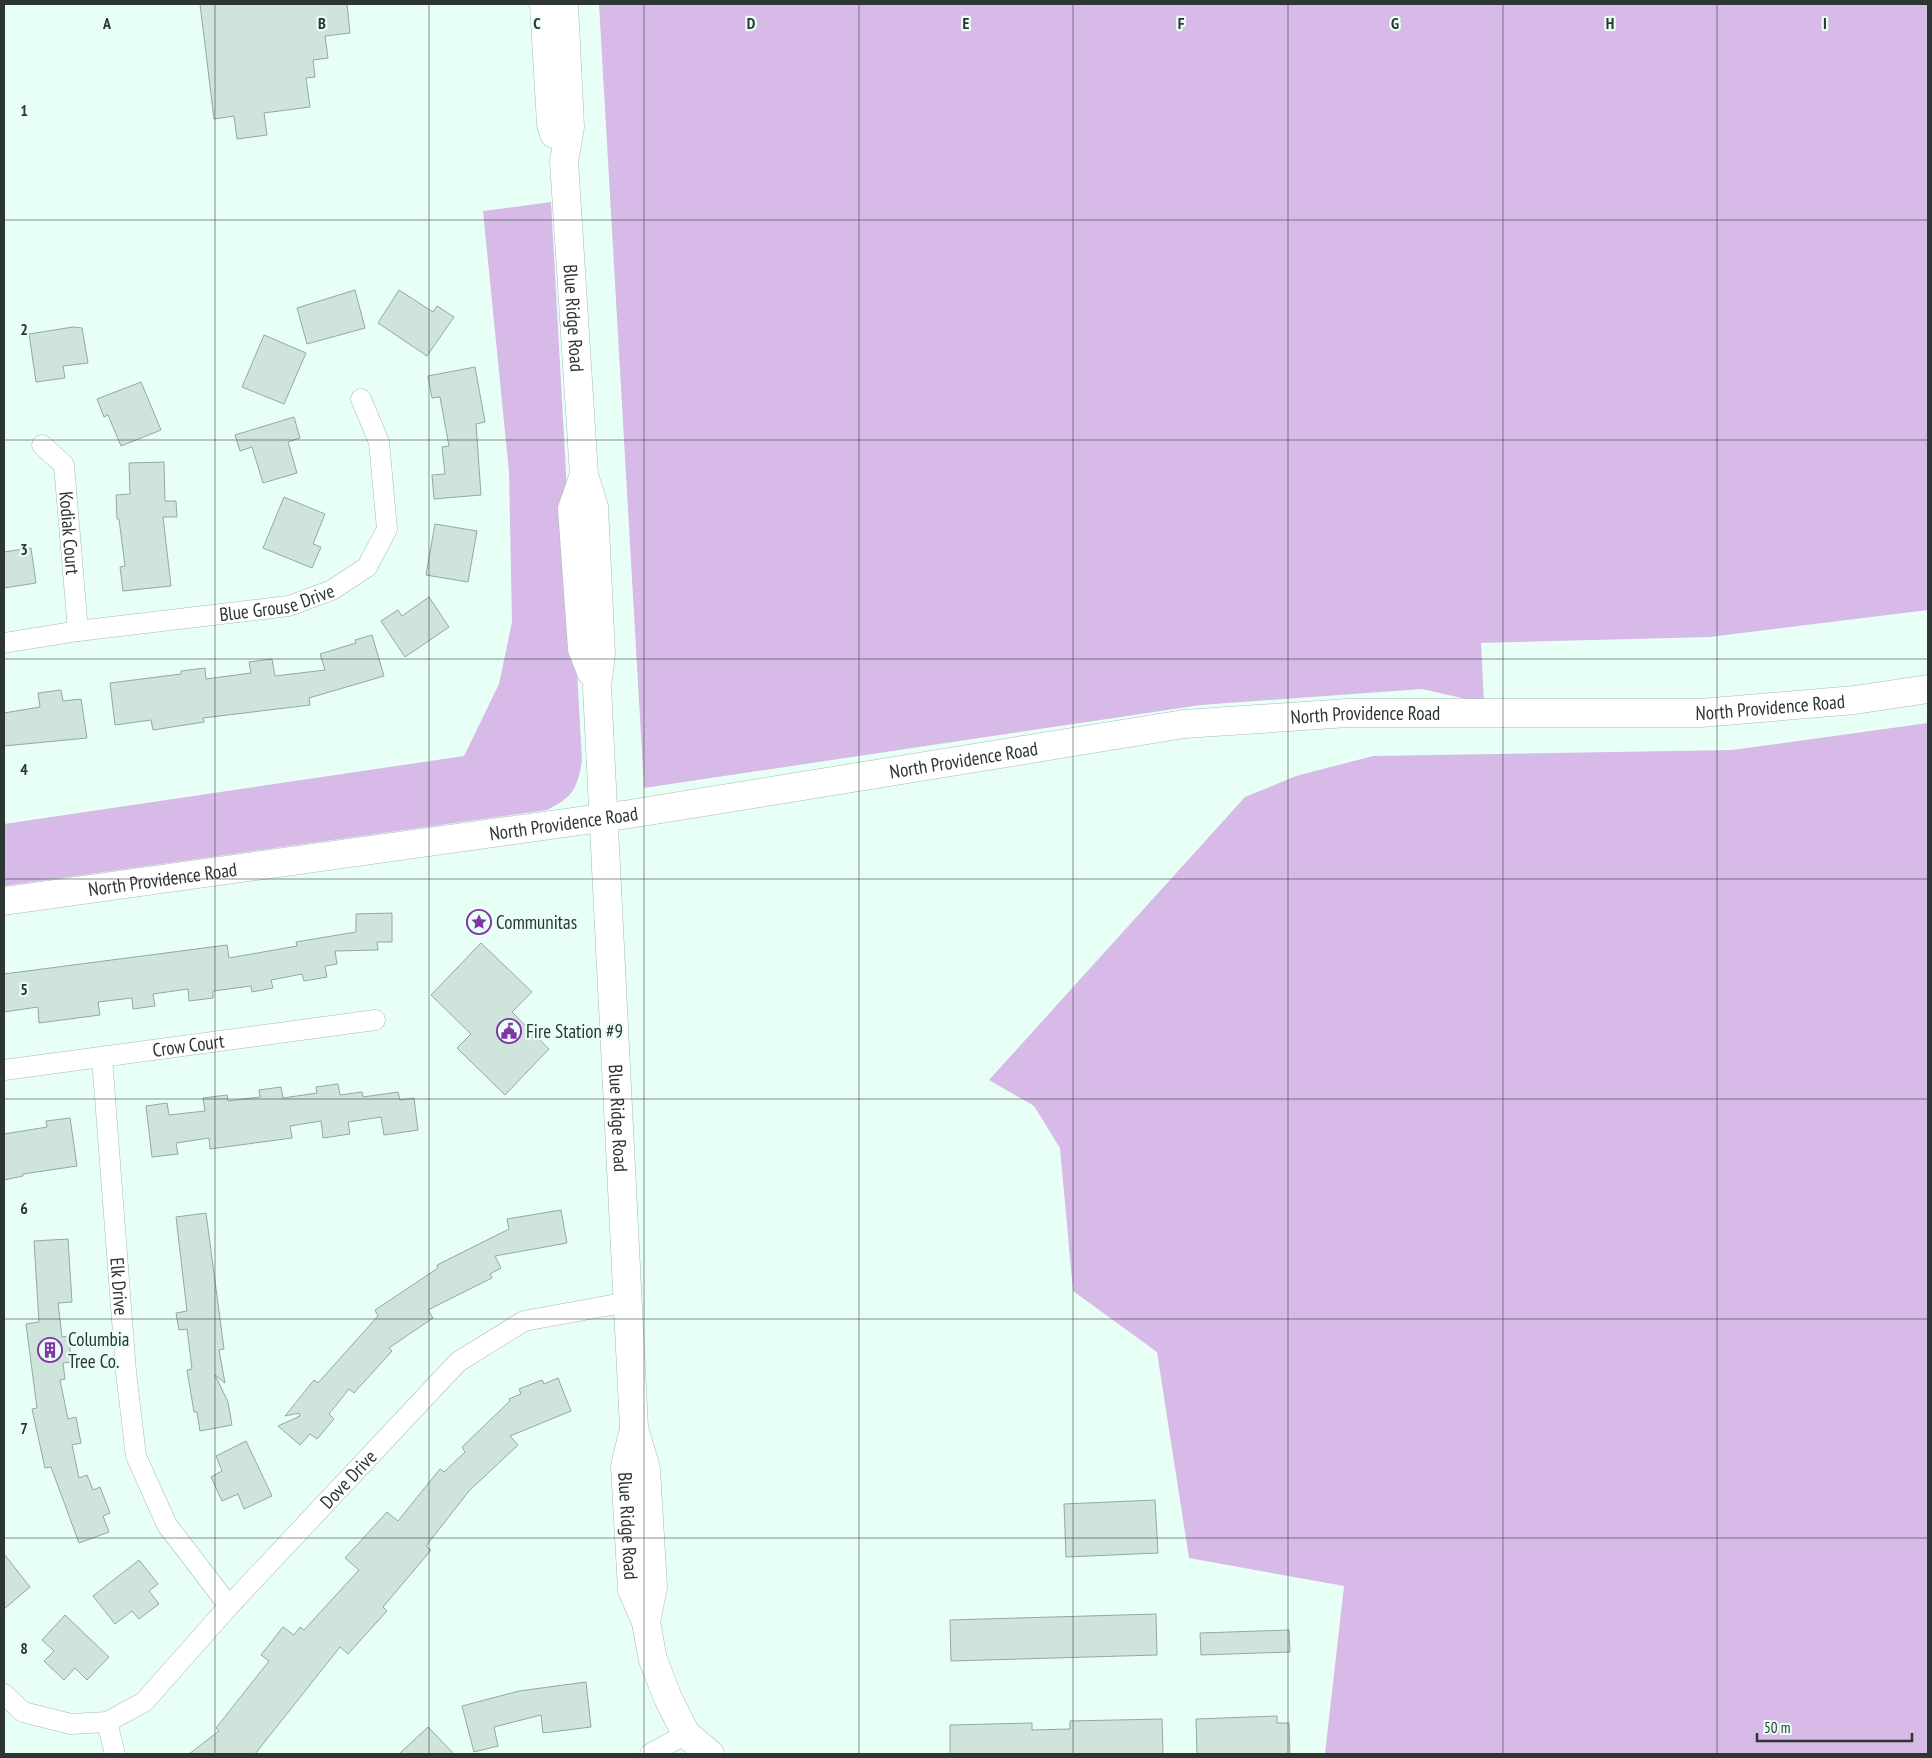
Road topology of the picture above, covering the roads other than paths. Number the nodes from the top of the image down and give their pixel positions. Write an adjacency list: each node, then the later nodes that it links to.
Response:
1 (544, 4): 3 (street, Blue Ridge Road)
2 (564, 4): 3 (street, Blue Ridge Road)
3 (564, 161): 9 (street, Blue Ridge Road)
4 (361, 399): 6 (street, Blue Grouse Drive)
5 (42, 445): 6 (street, Kodiak Court)
6 (78, 630): 7 (street, Blue Grouse Drive)
7 (4, 643)
8 (1928, 689): 9 (street, North Providence Road)
9 (604, 818): 10 (street, North Providence Road); 14 (street, Blue Ridge Road)
10 (4, 901)
11 (374, 1020): 12 (street, Crow Court)
12 (102, 1058): 13 (street, Crow Court); 15 (street, Elk Drive)
13 (4, 1070)
14 (628, 1302): 15 (street, Dove Drive); 18 (street, Blue Ridge Road)
15 (229, 1606): 17 (street, Dove Drive)
16 (4, 1694): 17 (street, Dove Drive)
17 (107, 1722): 19 (street)
18 (686, 1734): 20 (street); 21 (street, Blue Ridge Road)
19 (115, 1754)
20 (650, 1754)
21 (710, 1754)

